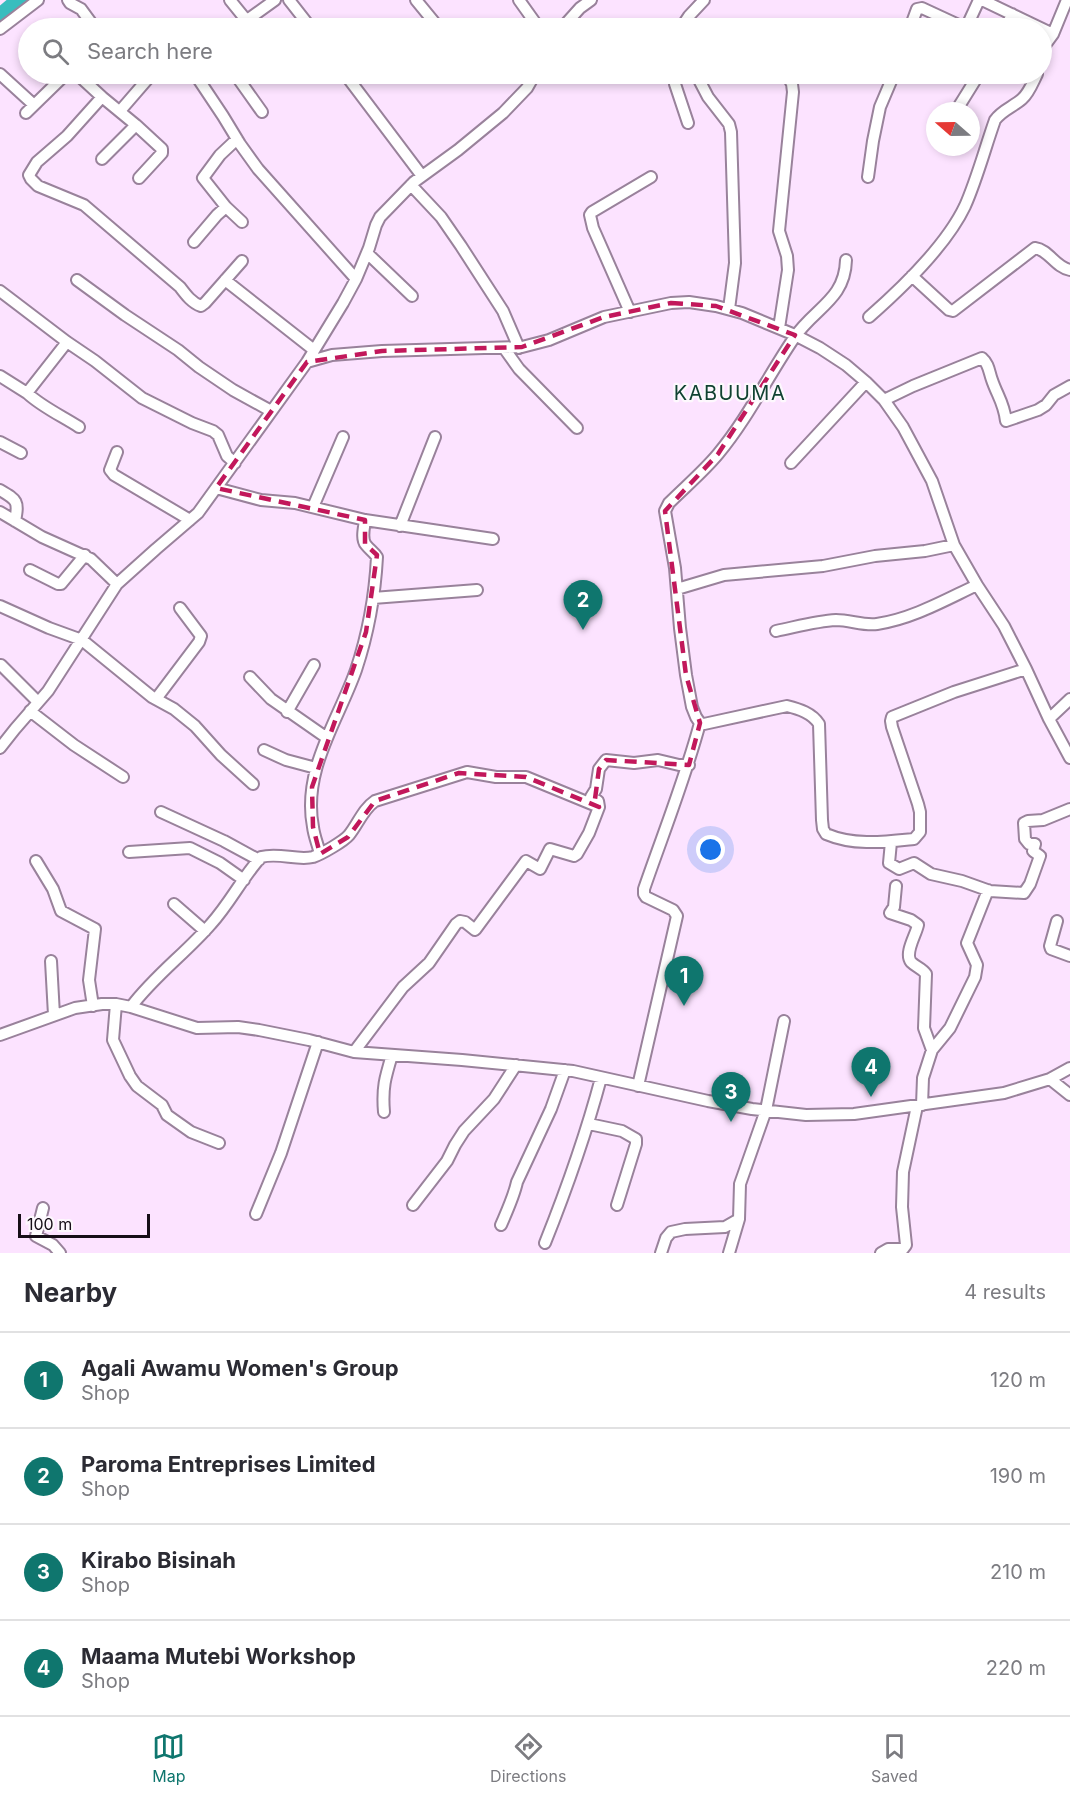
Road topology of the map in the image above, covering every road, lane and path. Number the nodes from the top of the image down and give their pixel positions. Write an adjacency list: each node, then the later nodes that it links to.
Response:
1 (38, 0): 26 (street)
2 (68, 0): 13 (street)
3 (230, 0): 14 (street)
4 (275, 0): 15 (street)
5 (290, 0): 16 (street)
6 (416, 0): 17 (street)
7 (519, 0): 18 (street)
8 (591, 0): 19 (street)
9 (704, 0): 20 (street)
10 (980, 0): 12 (street); 23 (street)
11 (1067, 0): 27 (street)
12 (1012, 14): 24 (street); 25 (street)
13 (88, 18)
14 (245, 18)
15 (251, 18)
16 (304, 18)
17 (431, 18)
18 (532, 18)
19 (571, 18)
20 (688, 18)
21 (913, 18): 22 (street)
22 (944, 18)
23 (971, 18)
24 (1010, 18)
25 (1020, 18)
26 (0, 29)
27 (1053, 34)
28 (0, 74): 29 (street)
29 (56, 84)
30 (88, 84): 42 (street)
31 (141, 84): 44 (street)
32 (201, 84): 48 (street)
33 (242, 84): 45 (street)
34 (353, 84): 50 (street)
35 (529, 84): 50 (street)
36 (675, 84): 46 (street)
37 (701, 84): 68 (street)
38 (792, 84): 71 (street)
39 (887, 84): 52 (street)
40 (972, 84): 43 (street)
41 (1032, 84): 62 (street)
42 (102, 97): 44 (street); 65 (street)
43 (961, 102)
44 (120, 111): 47 (street)
45 (262, 112)
46 (688, 123)
47 (136, 125): 49 (street); 53 (street)
48 (237, 139): 55 (street); 63 (street)
49 (102, 159)
50 (422, 176): 54 (street)
51 (651, 177): 69 (street)
52 (868, 177)
53 (139, 178)
54 (411, 185): 58 (street); 75 (street)
55 (226, 207): 56 (street); 57 (street)
56 (242, 222)
57 (194, 242)
58 (367, 253): 63 (street); 67 (street)
59 (846, 260): 72 (street)
60 (242, 261): 65 (street)
61 (1070, 270): 62 (street)
62 (912, 276): 70 (street)
63 (356, 279): 76 (street)
64 (78, 280): 83 (street)
65 (225, 280): 76 (street)
66 (0, 291): 73 (street)
67 (412, 297)
68 (729, 309): 69 (street); 71 (street)
69 (630, 312): 75 (street)
70 (869, 316)
71 (779, 328): 72 (street)
72 (795, 335): 79 (street); 107 (street)
73 (67, 342): 81 (street); 91 (street)
74 (504, 348): 75 (street); 77 (street); 85 (street)
75 (519, 348)
76 (314, 350): 77 (street)
77 (307, 362): 83 (street)
78 (0, 376): 81 (street)
79 (866, 382): 82 (street); 92 (street)
80 (1070, 386): 82 (street)
81 (27, 393): 84 (street)
82 (884, 400): 102 (street)
83 (271, 411): 91 (street)
84 (79, 428)
85 (577, 428)
86 (343, 437): 95 (street)
87 (435, 437): 100 (street)
88 (0, 442): 90 (street)
89 (117, 452): 97 (street)
90 (21, 453)
91 (235, 463): 93 (street)
92 (791, 463)
93 (216, 488): 95 (street); 97 (street)
94 (0, 490): 99 (street)
95 (313, 507): 98 (street)
96 (0, 513): 99 (street)
97 (190, 520): 105 (street)
98 (365, 520): 100 (street); 109 (street)
99 (15, 521): 103 (street)
100 (400, 526): 101 (street)
101 (493, 539)
102 (954, 545): 106 (street); 107 (street)
103 (85, 555): 104 (street); 105 (street)
104 (30, 570)
105 (117, 584): 113 (street)
106 (977, 585): 112 (street); 116 (street)
107 (677, 589): 124 (street)
108 (477, 590): 109 (street)
109 (373, 598): 125 (street)
110 (0, 606): 113 (street)
111 (180, 608): 118 (street)
112 (776, 631)
113 (82, 640): 118 (street); 120 (street)
114 (1, 665): 120 (street)
115 (314, 665): 122 (street)
116 (1026, 669): 123 (street); 136 (street)
117 (250, 677): 122 (street)
118 (156, 699): 132 (street)
119 (1070, 699): 123 (street)
120 (38, 702): 121 (street)
121 (30, 711): 126 (street); 131 (street)
122 (287, 712): 125 (street)
123 (1049, 719): 128 (street)
124 (700, 723): 129 (street); 136 (street)
125 (327, 738): 130 (street)
126 (0, 748)
127 (264, 750): 130 (street)
128 (1070, 758)
129 (689, 765): 133 (street); 164 (street)
130 (316, 768): 138 (street)
131 (123, 777)
132 (253, 784)
133 (599, 807): 138 (street); 157 (street)
134 (1070, 809): 143 (street)
135 (161, 812): 139 (street)
136 (891, 842): 143 (street)
137 (129, 852): 141 (street)
138 (320, 854): 139 (street)
139 (259, 860): 141 (street)
140 (36, 861): 150 (street)
141 (244, 880): 146 (street)
142 (896, 886): 156 (street)
143 (988, 890): 156 (street)
144 (174, 904): 146 (street)
145 (1057, 921): 147 (street)
146 (205, 931): 151 (street)
147 (1070, 956)
148 (51, 961): 152 (street)
149 (116, 1005): 150 (street); 151 (street); 170 (street)
150 (93, 1006): 152 (street)
151 (131, 1007): 155 (street)
152 (54, 1015): 154 (street)
153 (784, 1021): 167 (street)
154 (0, 1035)
155 (318, 1042): 157 (street); 174 (street)
156 (932, 1050): 166 (street)
157 (354, 1052): 158 (street)
158 (392, 1055): 159 (street); 168 (street)
159 (516, 1065): 161 (street); 172 (street)
160 (1070, 1068): 163 (street)
161 (565, 1070): 162 (street); 176 (street)
162 (601, 1078): 164 (street); 169 (street)
163 (1050, 1079): 165 (street); 166 (street)
164 (638, 1086): 167 (street)
165 (1070, 1095)
166 (919, 1105): 167 (street); 181 (street)
167 (766, 1110): 175 (street)
168 (384, 1112)
169 (589, 1124): 171 (street); 177 (street)
170 (219, 1143)
171 (617, 1205)
172 (413, 1206)
173 (43, 1208): 178 (street)
174 (256, 1214)
175 (739, 1219): 179 (street); 180 (street)
176 (501, 1225)
177 (545, 1243)
178 (60, 1253)
179 (661, 1253)
180 (729, 1253)
181 (881, 1253)

